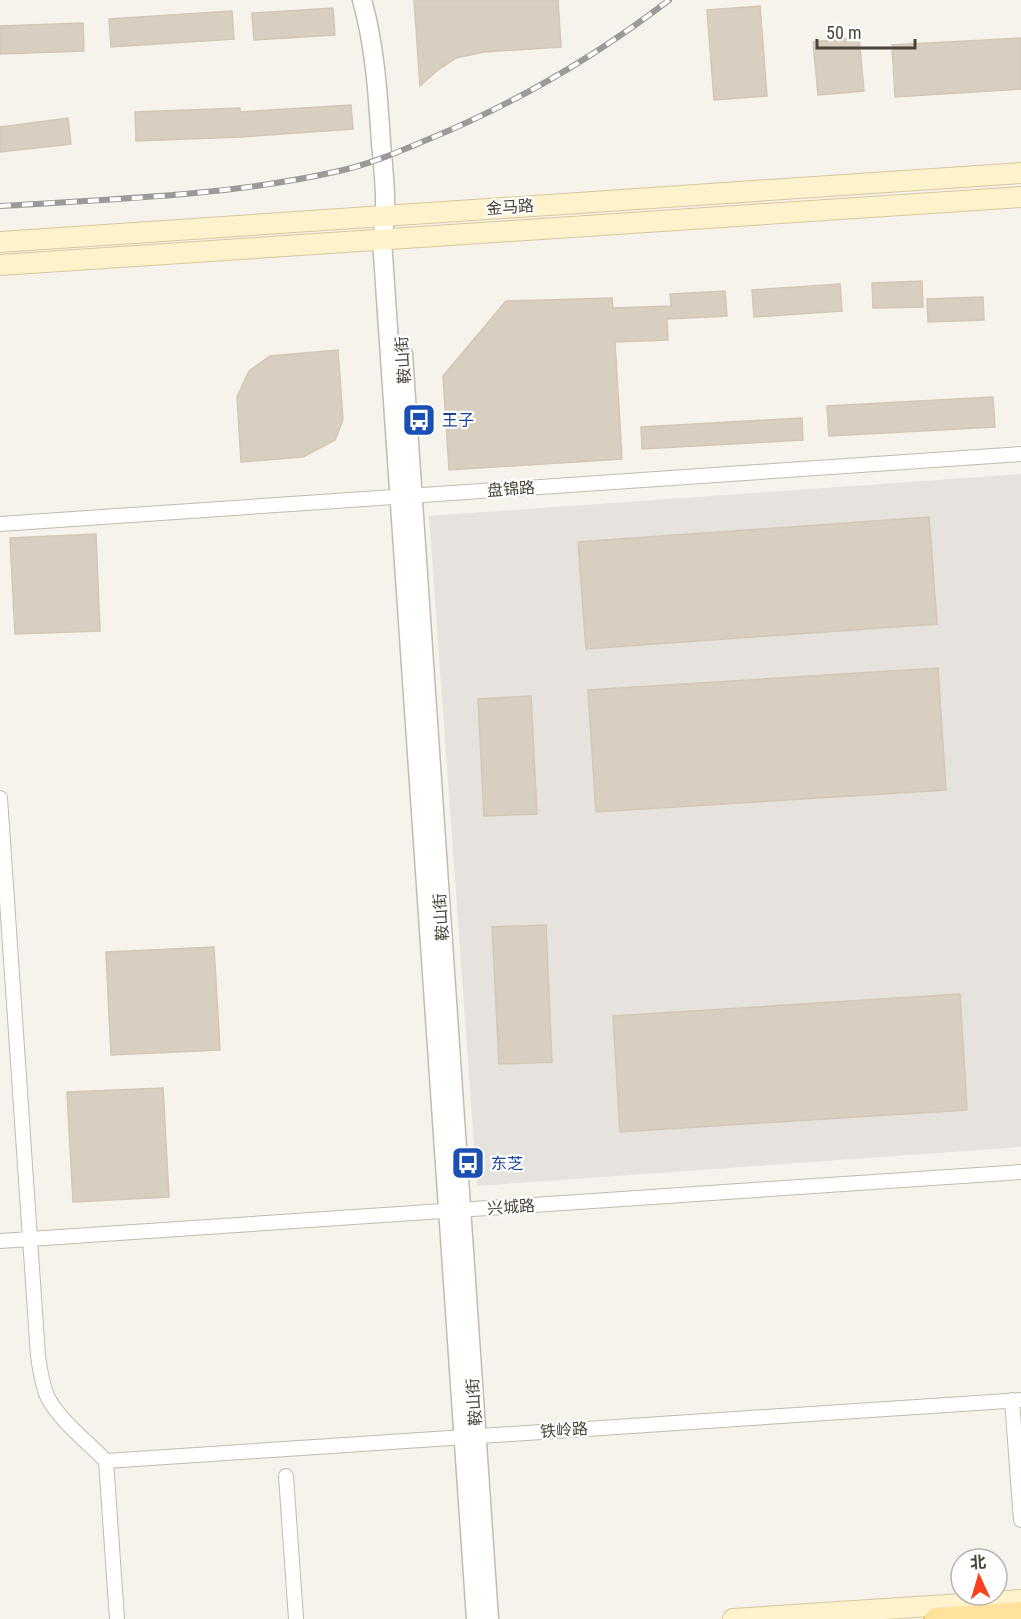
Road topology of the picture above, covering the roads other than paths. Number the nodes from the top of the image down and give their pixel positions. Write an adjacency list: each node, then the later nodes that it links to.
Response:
1 (362, 0): 4 (street, 鞍山街)
2 (1021, 173): 4 (main road, 金马路)
3 (1021, 197): 5 (main road, 金马路)
4 (387, 216): 5 (street, 鞍山街); 6 (main road, 金马路)
5 (389, 239): 7 (main road, 金马路); 9 (street, 鞍山街)
6 (0, 242)
7 (0, 265)
8 (1021, 454): 9 (street, 盘锦路)
9 (406, 496): 10 (street, 盘锦路); 13 (street, 鞍山街)
10 (0, 524)
11 (0, 798): 14 (street)
12 (1021, 1172): 13 (street, 兴城路)
13 (454, 1210): 14 (street, 兴城路); 17 (street, 鞍山街)
14 (30, 1239): 15 (street, 兴城路); 18 (street)
15 (0, 1241)
16 (1017, 1400): 17 (street, 铁岭路); 20 (street)
17 (470, 1437): 18 (street, 铁岭路); 25 (street, 鞍山街); 26 (street, 鞍山街)
18 (106, 1461): 23 (street)
19 (286, 1476): 24 (street)
20 (1021, 1520)
21 (1021, 1600): 27 (main road)
22 (1021, 1613): 28 (main road)
23 (117, 1619)
24 (296, 1619)
25 (476, 1619)
26 (489, 1619)
27 (733, 1619)
28 (936, 1619)

